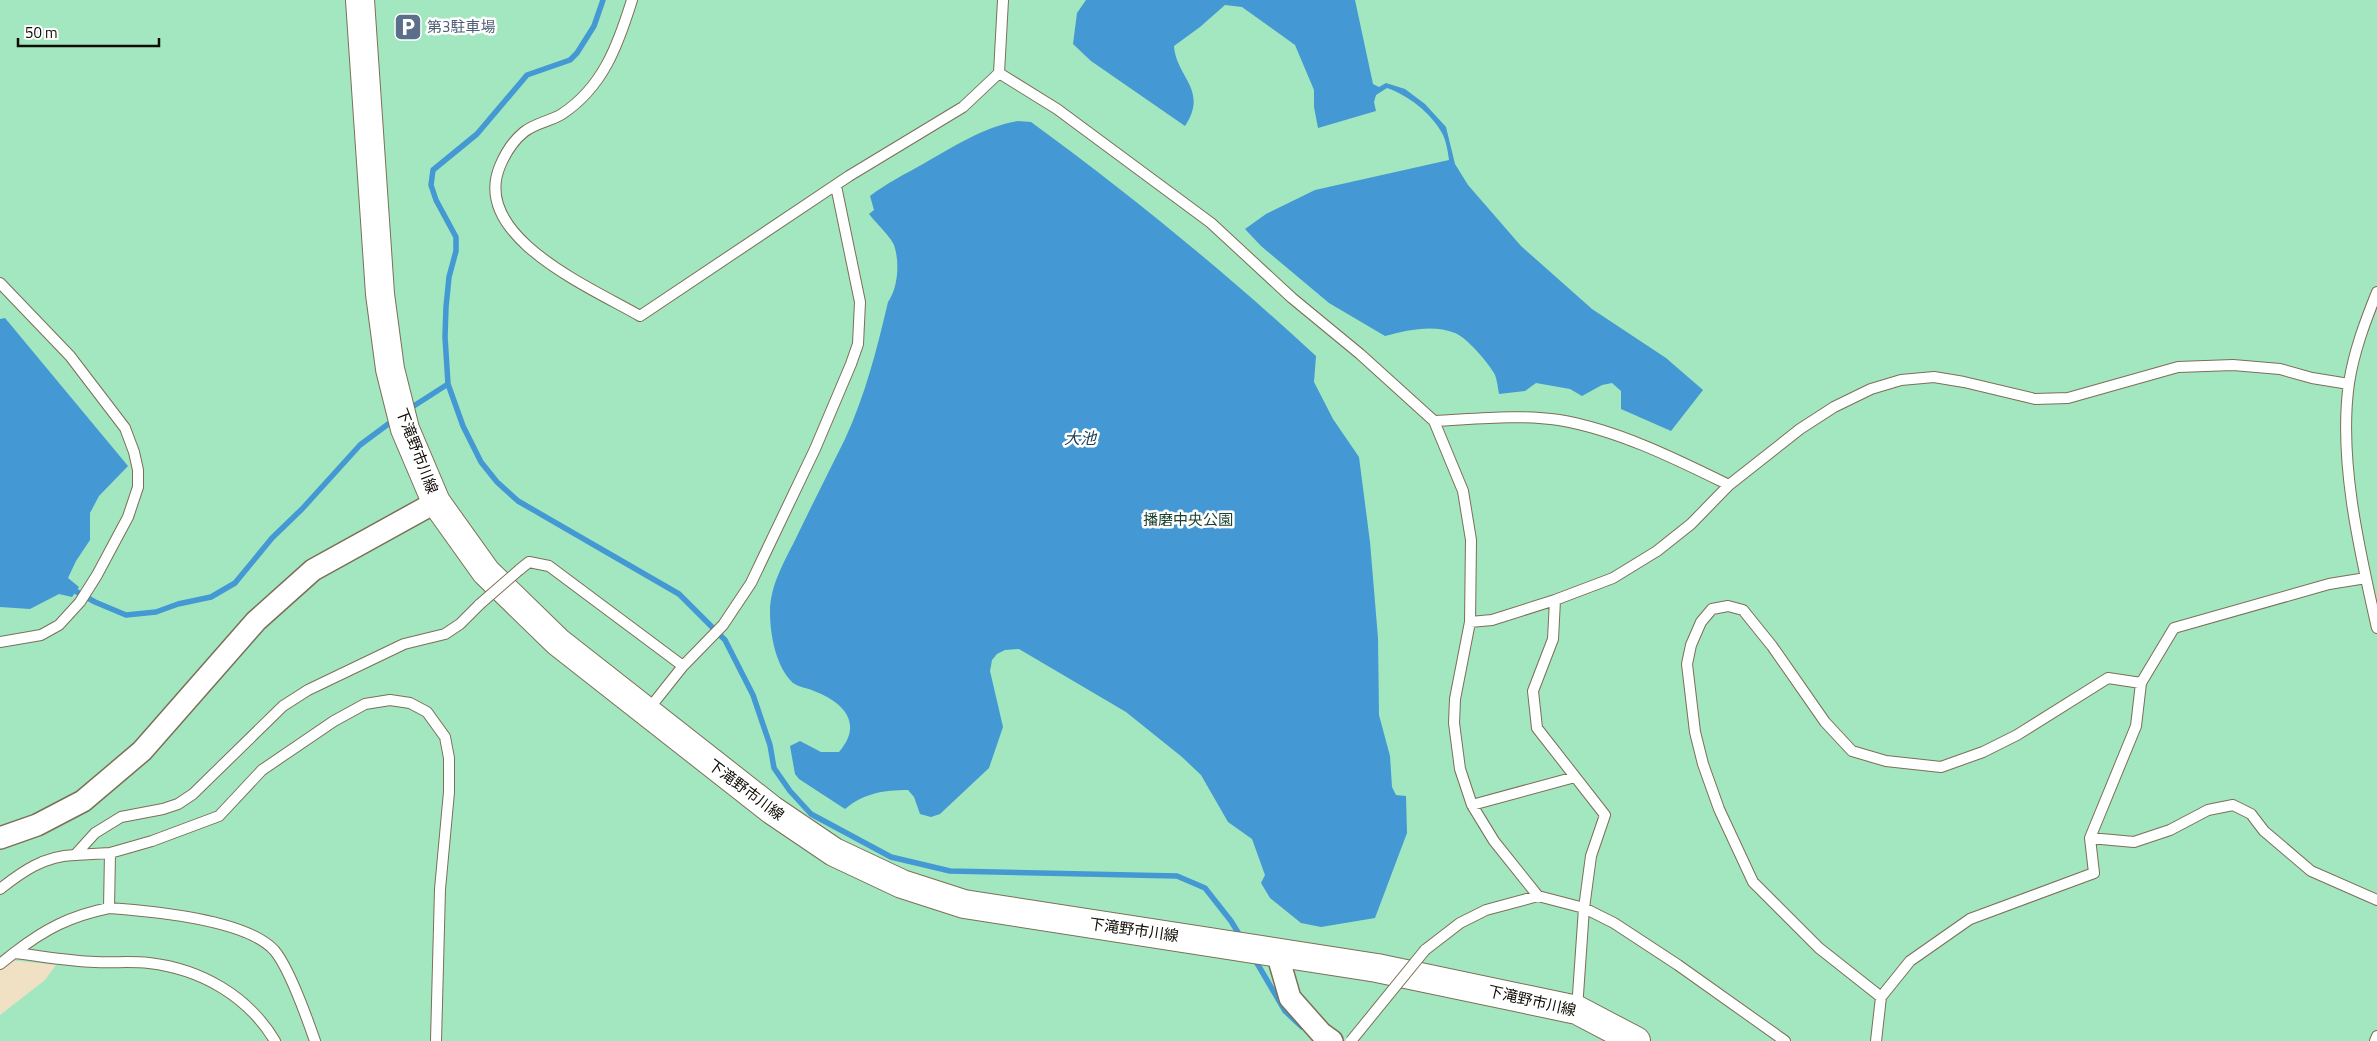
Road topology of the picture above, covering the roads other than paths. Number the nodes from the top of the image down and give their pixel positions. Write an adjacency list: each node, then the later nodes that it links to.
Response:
1 (360, 0): 11 (main road, 下滝野市川線)
2 (632, 0): 5 (lane)
3 (1003, 0): 4 (lane)
4 (999, 73): 5 (lane); 9 (lane)
5 (836, 186): 17 (lane)
6 (0, 283): 16 (lane)
7 (2377, 292): 8 (lane)
8 (2349, 384): 10 (lane); 12 (lane)
9 (1434, 421): 10 (lane); 14 (lane)
10 (1729, 486): 13 (lane)
11 (436, 502): 19 (main road, 下滝野市川線); 22 (street)
12 (2366, 578): 15 (lane); 18 (lane)
13 (1555, 600): 14 (lane); 20 (lane)
14 (1470, 622): 21 (lane)
15 (2377, 628)
16 (0, 642)
17 (683, 666): 19 (lane); 25 (lane, bridge)
18 (2140, 683): 23 (lane); 34 (lane)
19 (645, 713): 31 (main road, 下滝野市川線)
20 (1575, 777): 21 (lane); 30 (lane)
21 (1472, 804): 27 (lane)
22 (0, 838)
23 (2090, 838): 28 (lane); 34 (lane)
24 (110, 852): 25 (lane); 29 (lane); 39 (lane)
25 (75, 855): 26 (lane)
26 (0, 889)
27 (1538, 896): 30 (lane); 41 (lane, bridge)
28 (2377, 900)
29 (109, 908): 32 (lane); 38 (lane)
30 (1584, 908): 35 (lane); 43 (lane)
31 (1278, 952): 35 (main road, 下滝野市川線); 40 (street)
32 (14, 953): 33 (lane); 37 (lane)
33 (0, 964)
34 (1881, 997): 44 (lane)
35 (1577, 1010): 42 (main road, 下滝野市川線)
36 (2377, 1036): 45 (lane)
37 (274, 1041)
38 (315, 1041)
39 (436, 1041)
40 (1332, 1041)
41 (1351, 1041)
42 (1636, 1041)
43 (1785, 1041)
44 (1876, 1041)
45 (2375, 1041)

